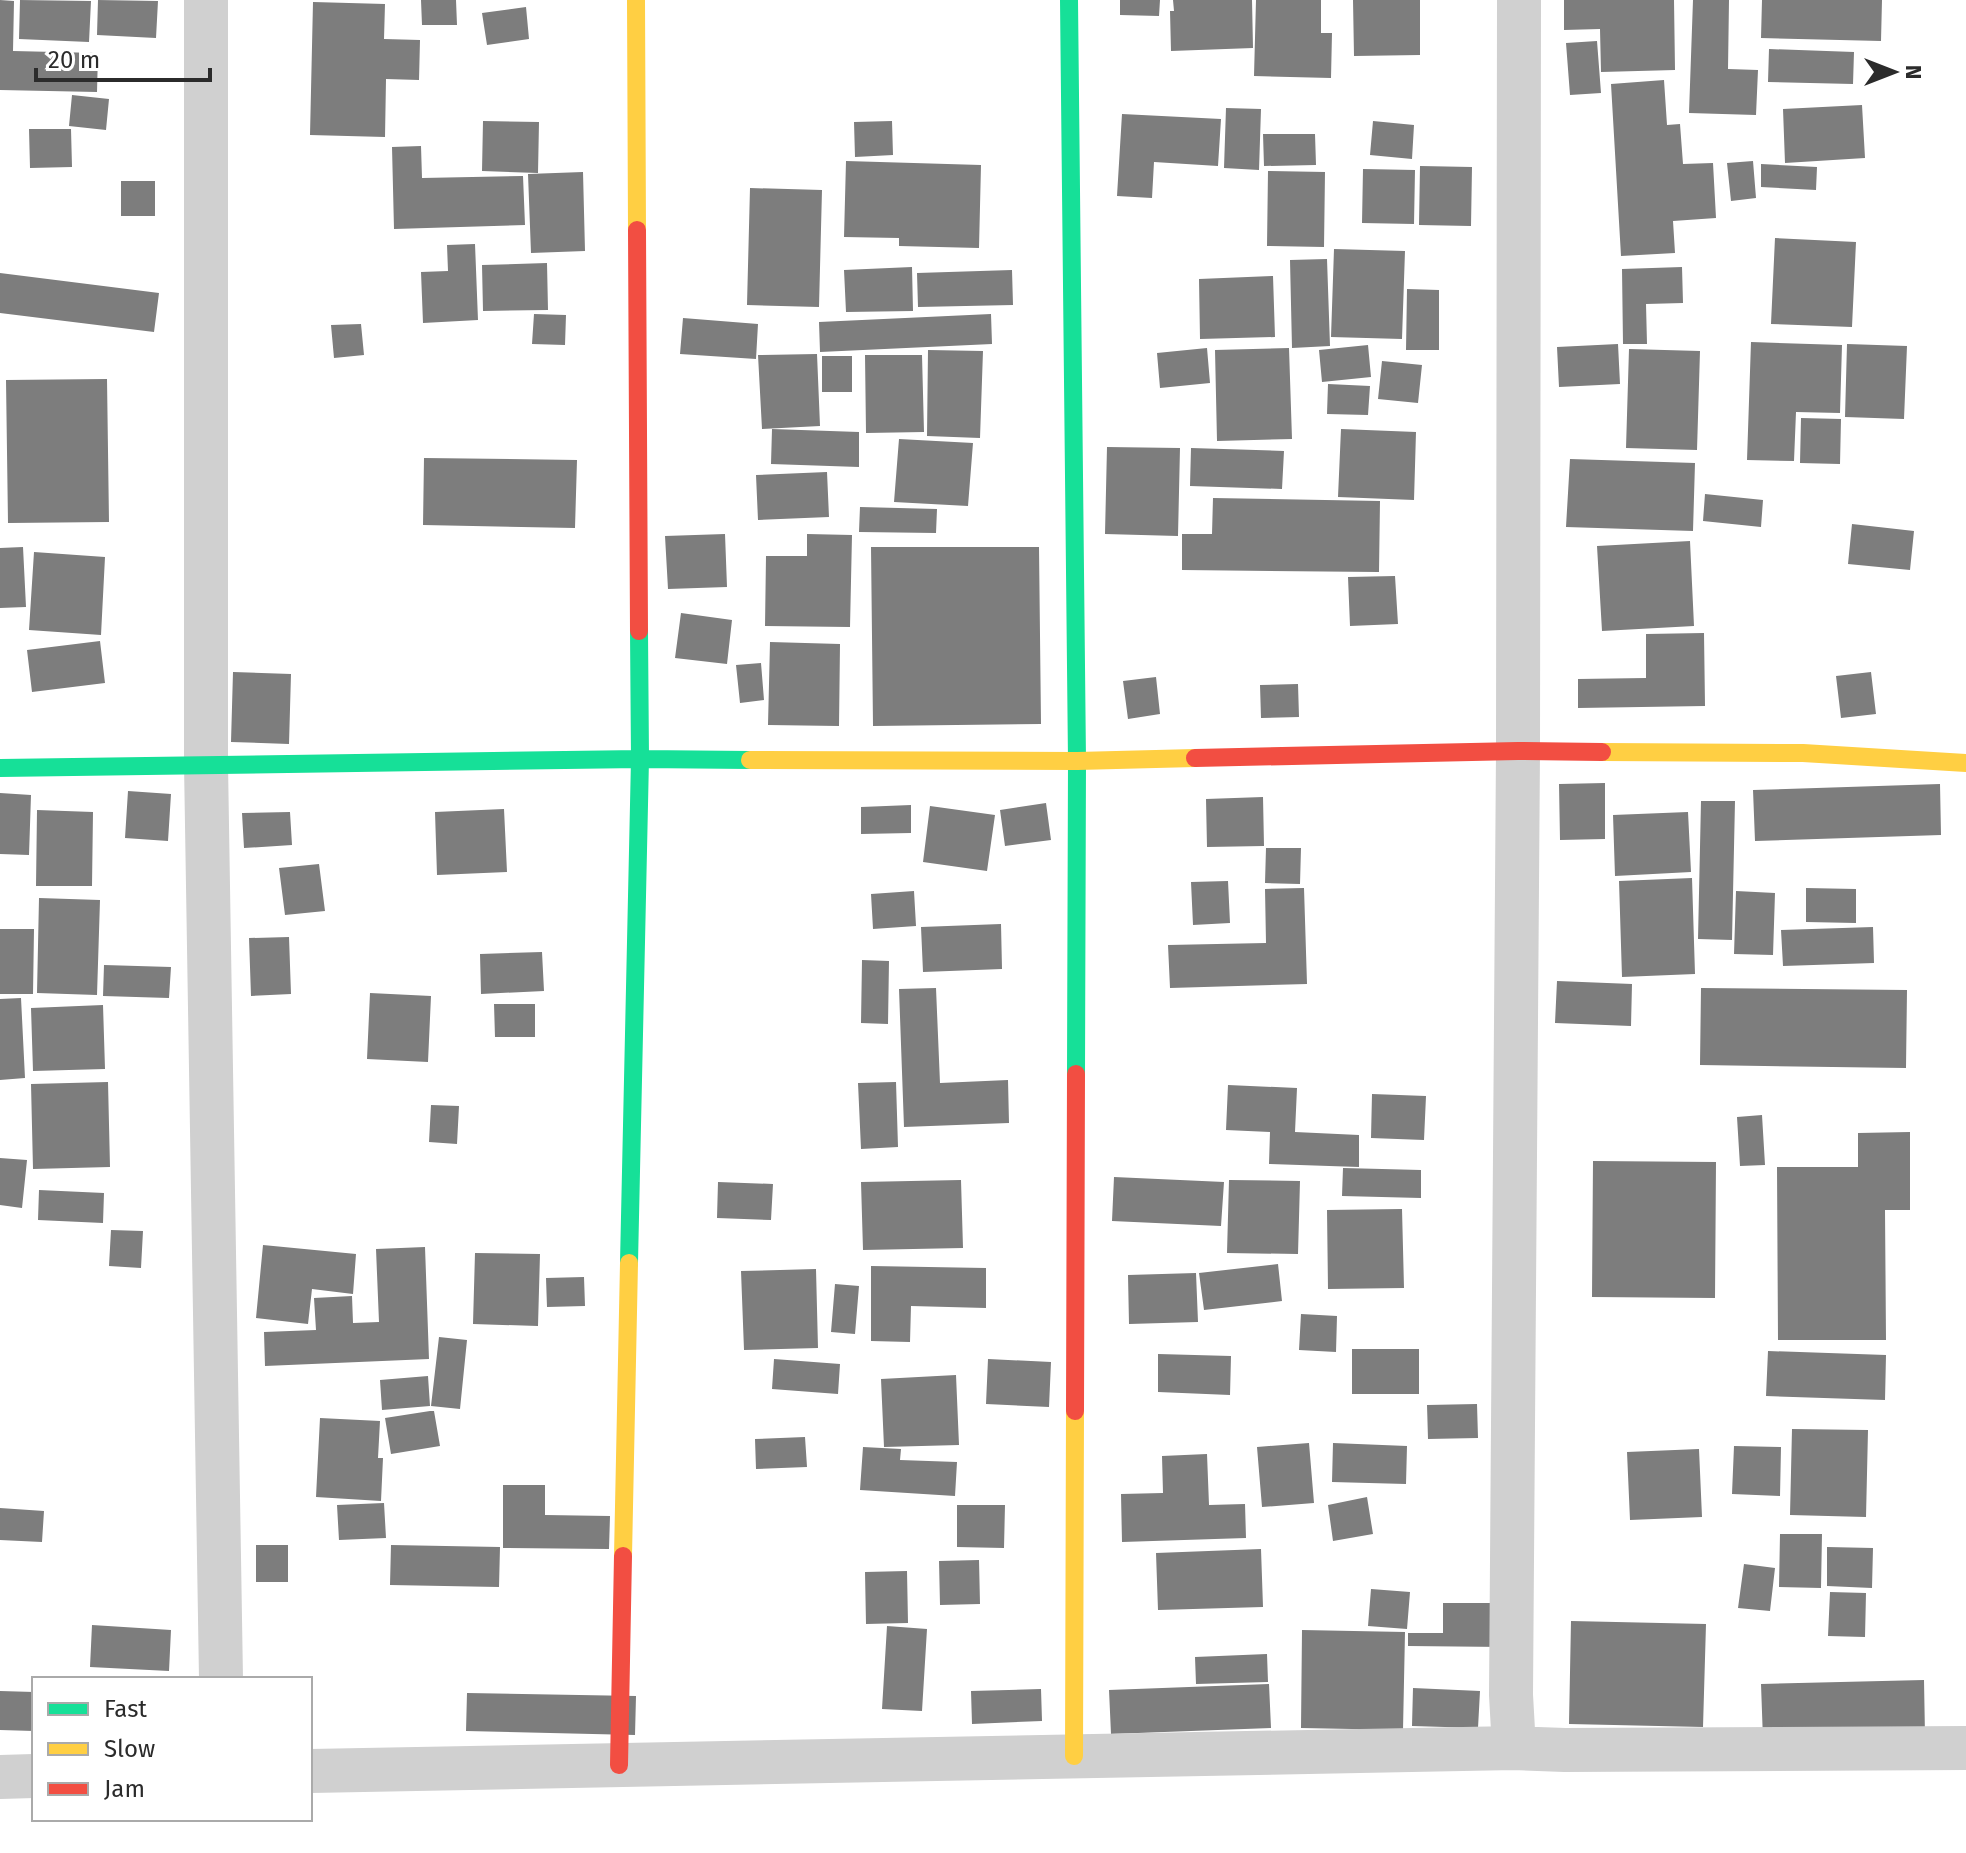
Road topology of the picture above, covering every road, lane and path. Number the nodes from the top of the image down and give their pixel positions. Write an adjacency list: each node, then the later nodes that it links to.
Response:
1 (206, 0): 9 (street)
2 (636, 0): 6 (street)
3 (1069, 0): 7 (street)
4 (1519, 0): 5 (street)
5 (1518, 751): 7 (street); 8 (street); 12 (street)
6 (640, 759): 7 (street); 9 (street); 15 (street)
7 (1077, 761): 14 (street)
8 (1966, 763)
9 (206, 764): 10 (street); 11 (street)
10 (0, 768)
11 (221, 1677)
12 (1514, 1748): 13 (street); 14 (street)
13 (1966, 1748)
14 (1074, 1756): 15 (street)
15 (619, 1765): 16 (street)
16 (312, 1771)
17 (32, 1776): 18 (street)
18 (0, 1777)

